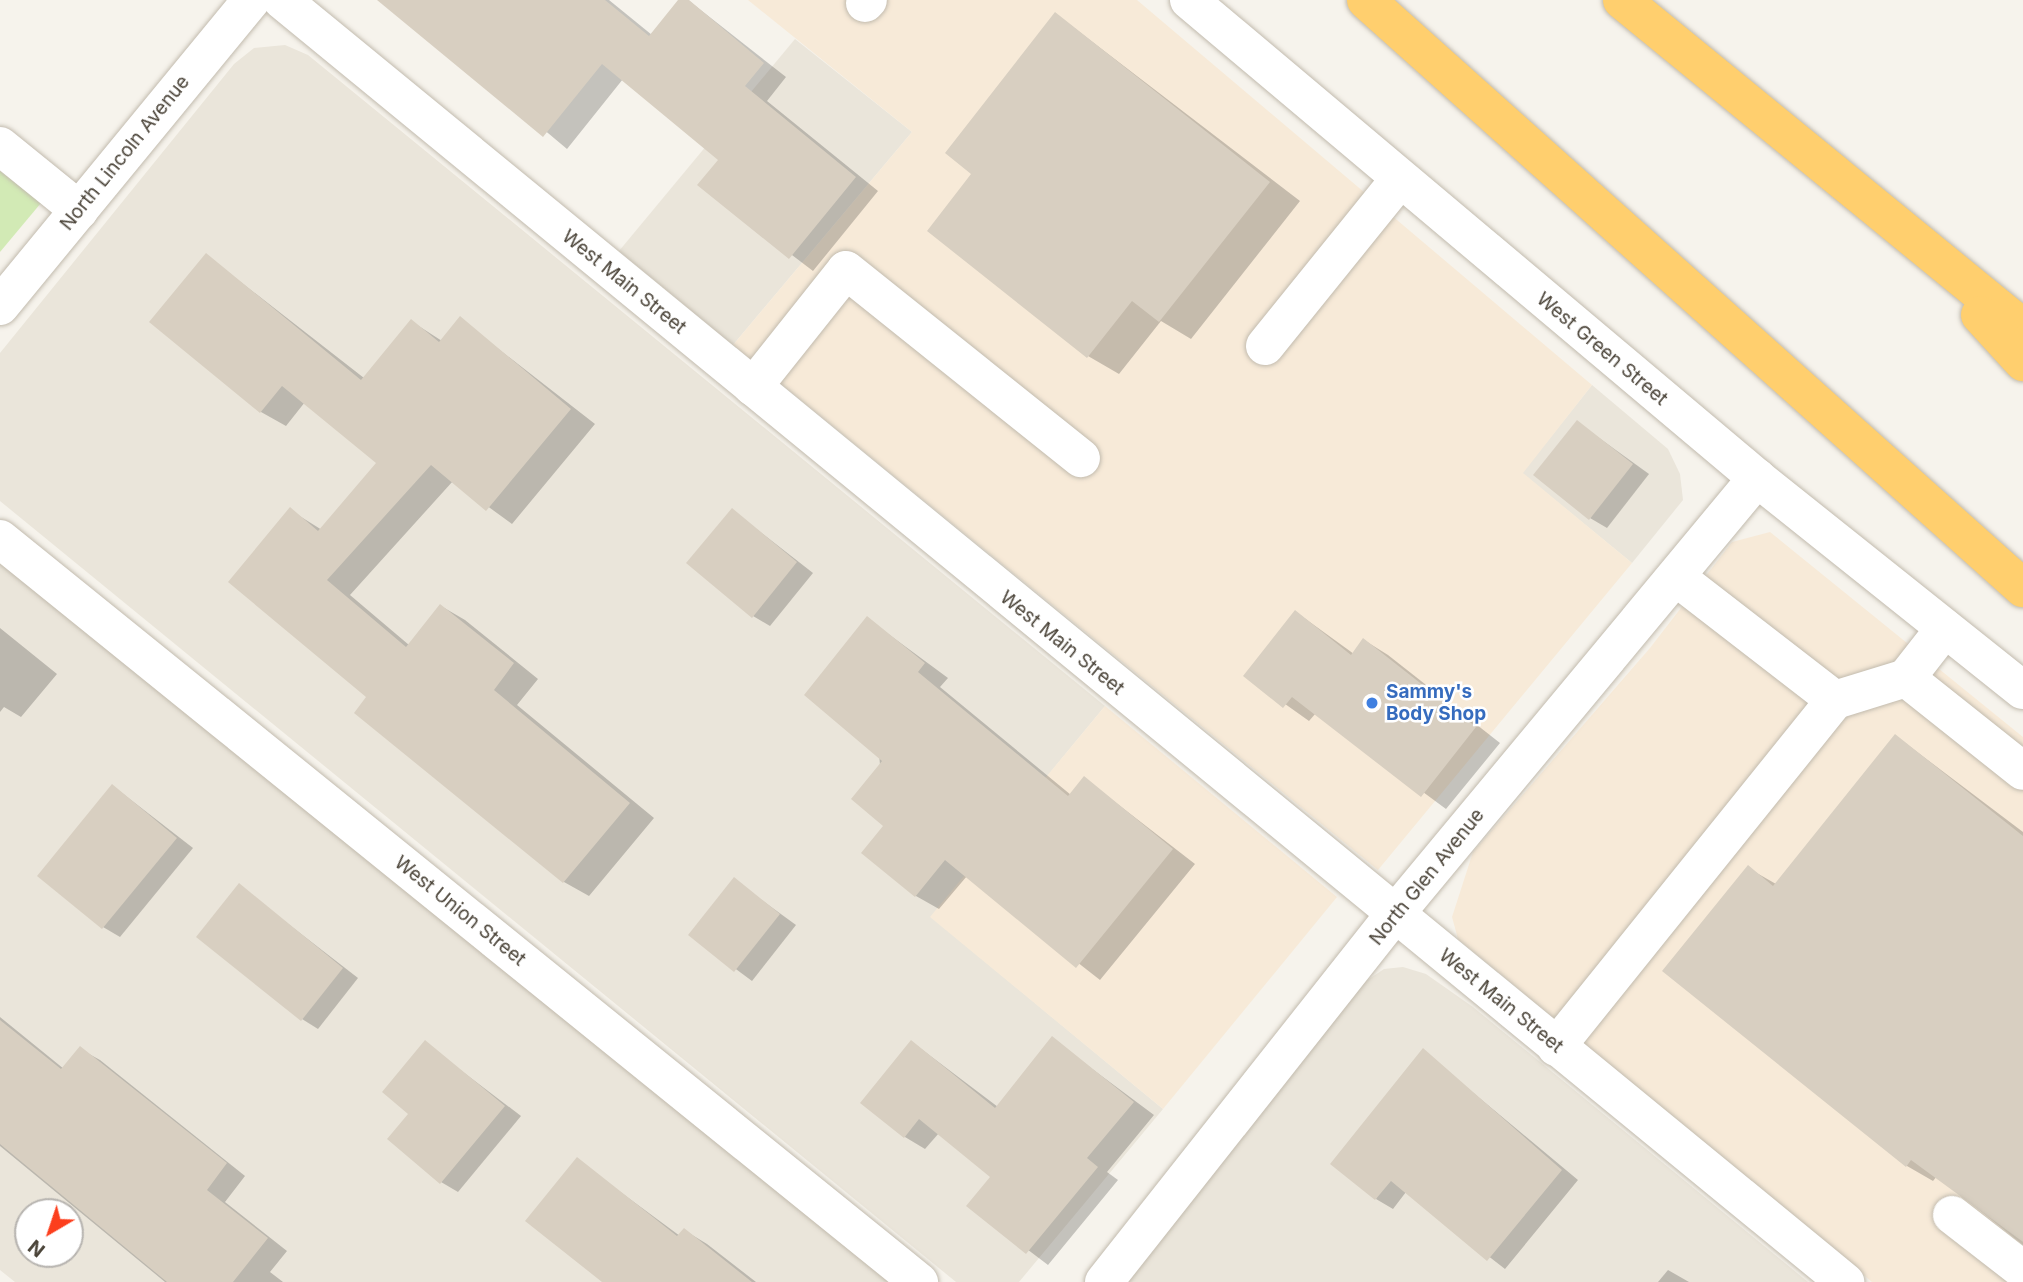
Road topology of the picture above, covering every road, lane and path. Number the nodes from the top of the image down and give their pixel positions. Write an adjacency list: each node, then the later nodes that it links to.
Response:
1 (251, 0): 8 (street, North Lincoln Avenue)
2 (282, 0): 14 (street, West Main Street)
3 (1189, 0): 7 (street, West Green Street)
4 (1366, 0): 19 (highway)
5 (1622, 0): 9 (highway)
6 (0, 146): 8 (street)
7 (1399, 180): 12 (street); 16 (street, West Green Street)
8 (79, 210): 10 (street, North Lincoln Avenue)
9 (1909, 235): 11 (highway); 13 (highway)
10 (0, 306)
11 (2023, 328)
12 (1265, 345)
13 (2023, 362)
14 (752, 387): 15 (street); 25 (street, West Main Street)
15 (1081, 458)
16 (1757, 478): 18 (street, North Glen Avenue); 20 (street, West Green Street)
17 (0, 539): 29 (street, West Union Street)
18 (1676, 577): 23 (street); 25 (street, North Glen Avenue)
19 (2023, 588)
20 (1945, 628): 21 (street); 22 (street, West Green Street)
21 (1906, 678): 23 (street); 24 (street)
22 (2023, 690)
23 (1835, 700): 26 (street)
24 (2023, 771)
25 (1395, 914): 26 (street, West Main Street); 30 (street, North Glen Avenue)
26 (1556, 1047): 31 (street, West Main Street)
27 (1952, 1214): 28 (street)
28 (2023, 1270)
29 (919, 1282)
30 (1104, 1282)
31 (1844, 1282)

